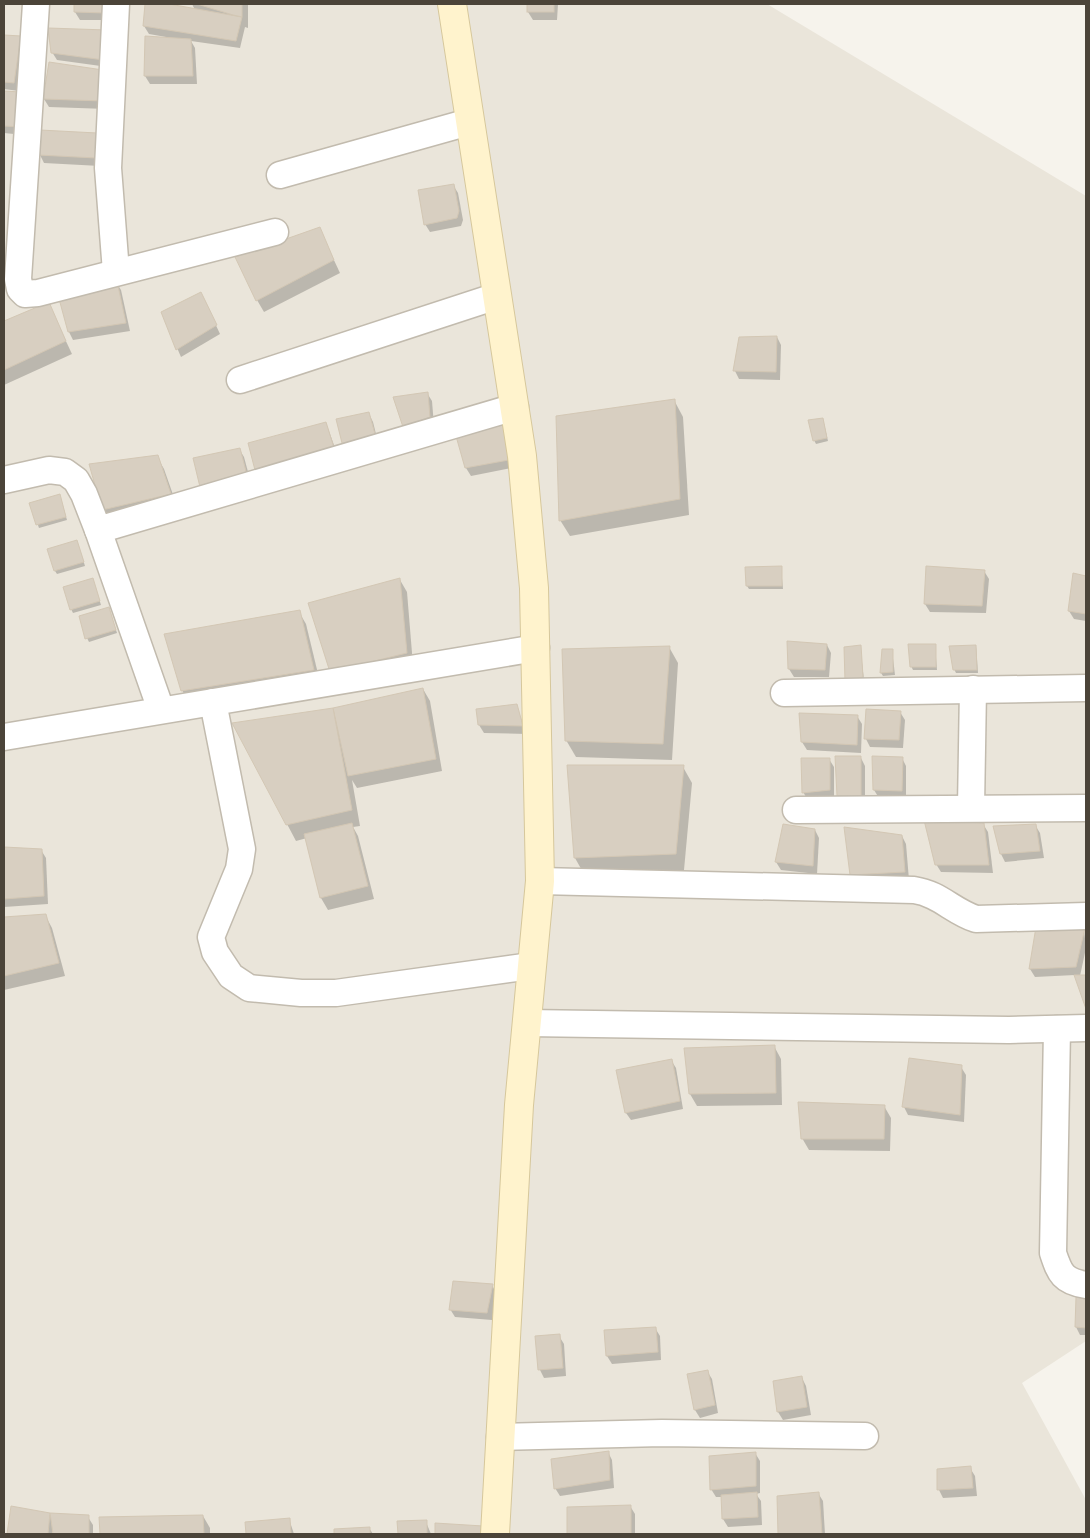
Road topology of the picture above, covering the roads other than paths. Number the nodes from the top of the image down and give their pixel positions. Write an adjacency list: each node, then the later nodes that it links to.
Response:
1 (36, 4): 7 (street)
2 (116, 4): 7 (street)
3 (452, 4): 4 (main road)
4 (469, 122): 5 (street); 8 (main road)
5 (280, 175)
6 (275, 232): 7 (street)
7 (116, 272)
8 (497, 296): 9 (street); 10 (main road)
9 (240, 380)
10 (515, 407): 12 (street); 13 (main road)
11 (4, 480): 12 (street)
12 (98, 530): 18 (street)
13 (536, 648): 17 (street); 23 (main road)
14 (973, 688): 15 (street); 16 (street); 20 (street)
15 (1086, 688)
16 (784, 692)
17 (213, 702): 18 (street); 25 (street)
18 (161, 710): 19 (street)
19 (4, 737)
20 (971, 807): 21 (street); 22 (street)
21 (1086, 808)
22 (796, 810)
23 (540, 881): 24 (street); 25 (main road)
24 (1086, 916)
25 (531, 966): 26 (main road)
26 (527, 1023): 28 (street); 30 (main road)
27 (1086, 1028): 28 (street)
28 (1057, 1029): 29 (street)
29 (1086, 1285)
30 (500, 1436): 31 (street); 32 (main road)
31 (865, 1436)
32 (495, 1534)

